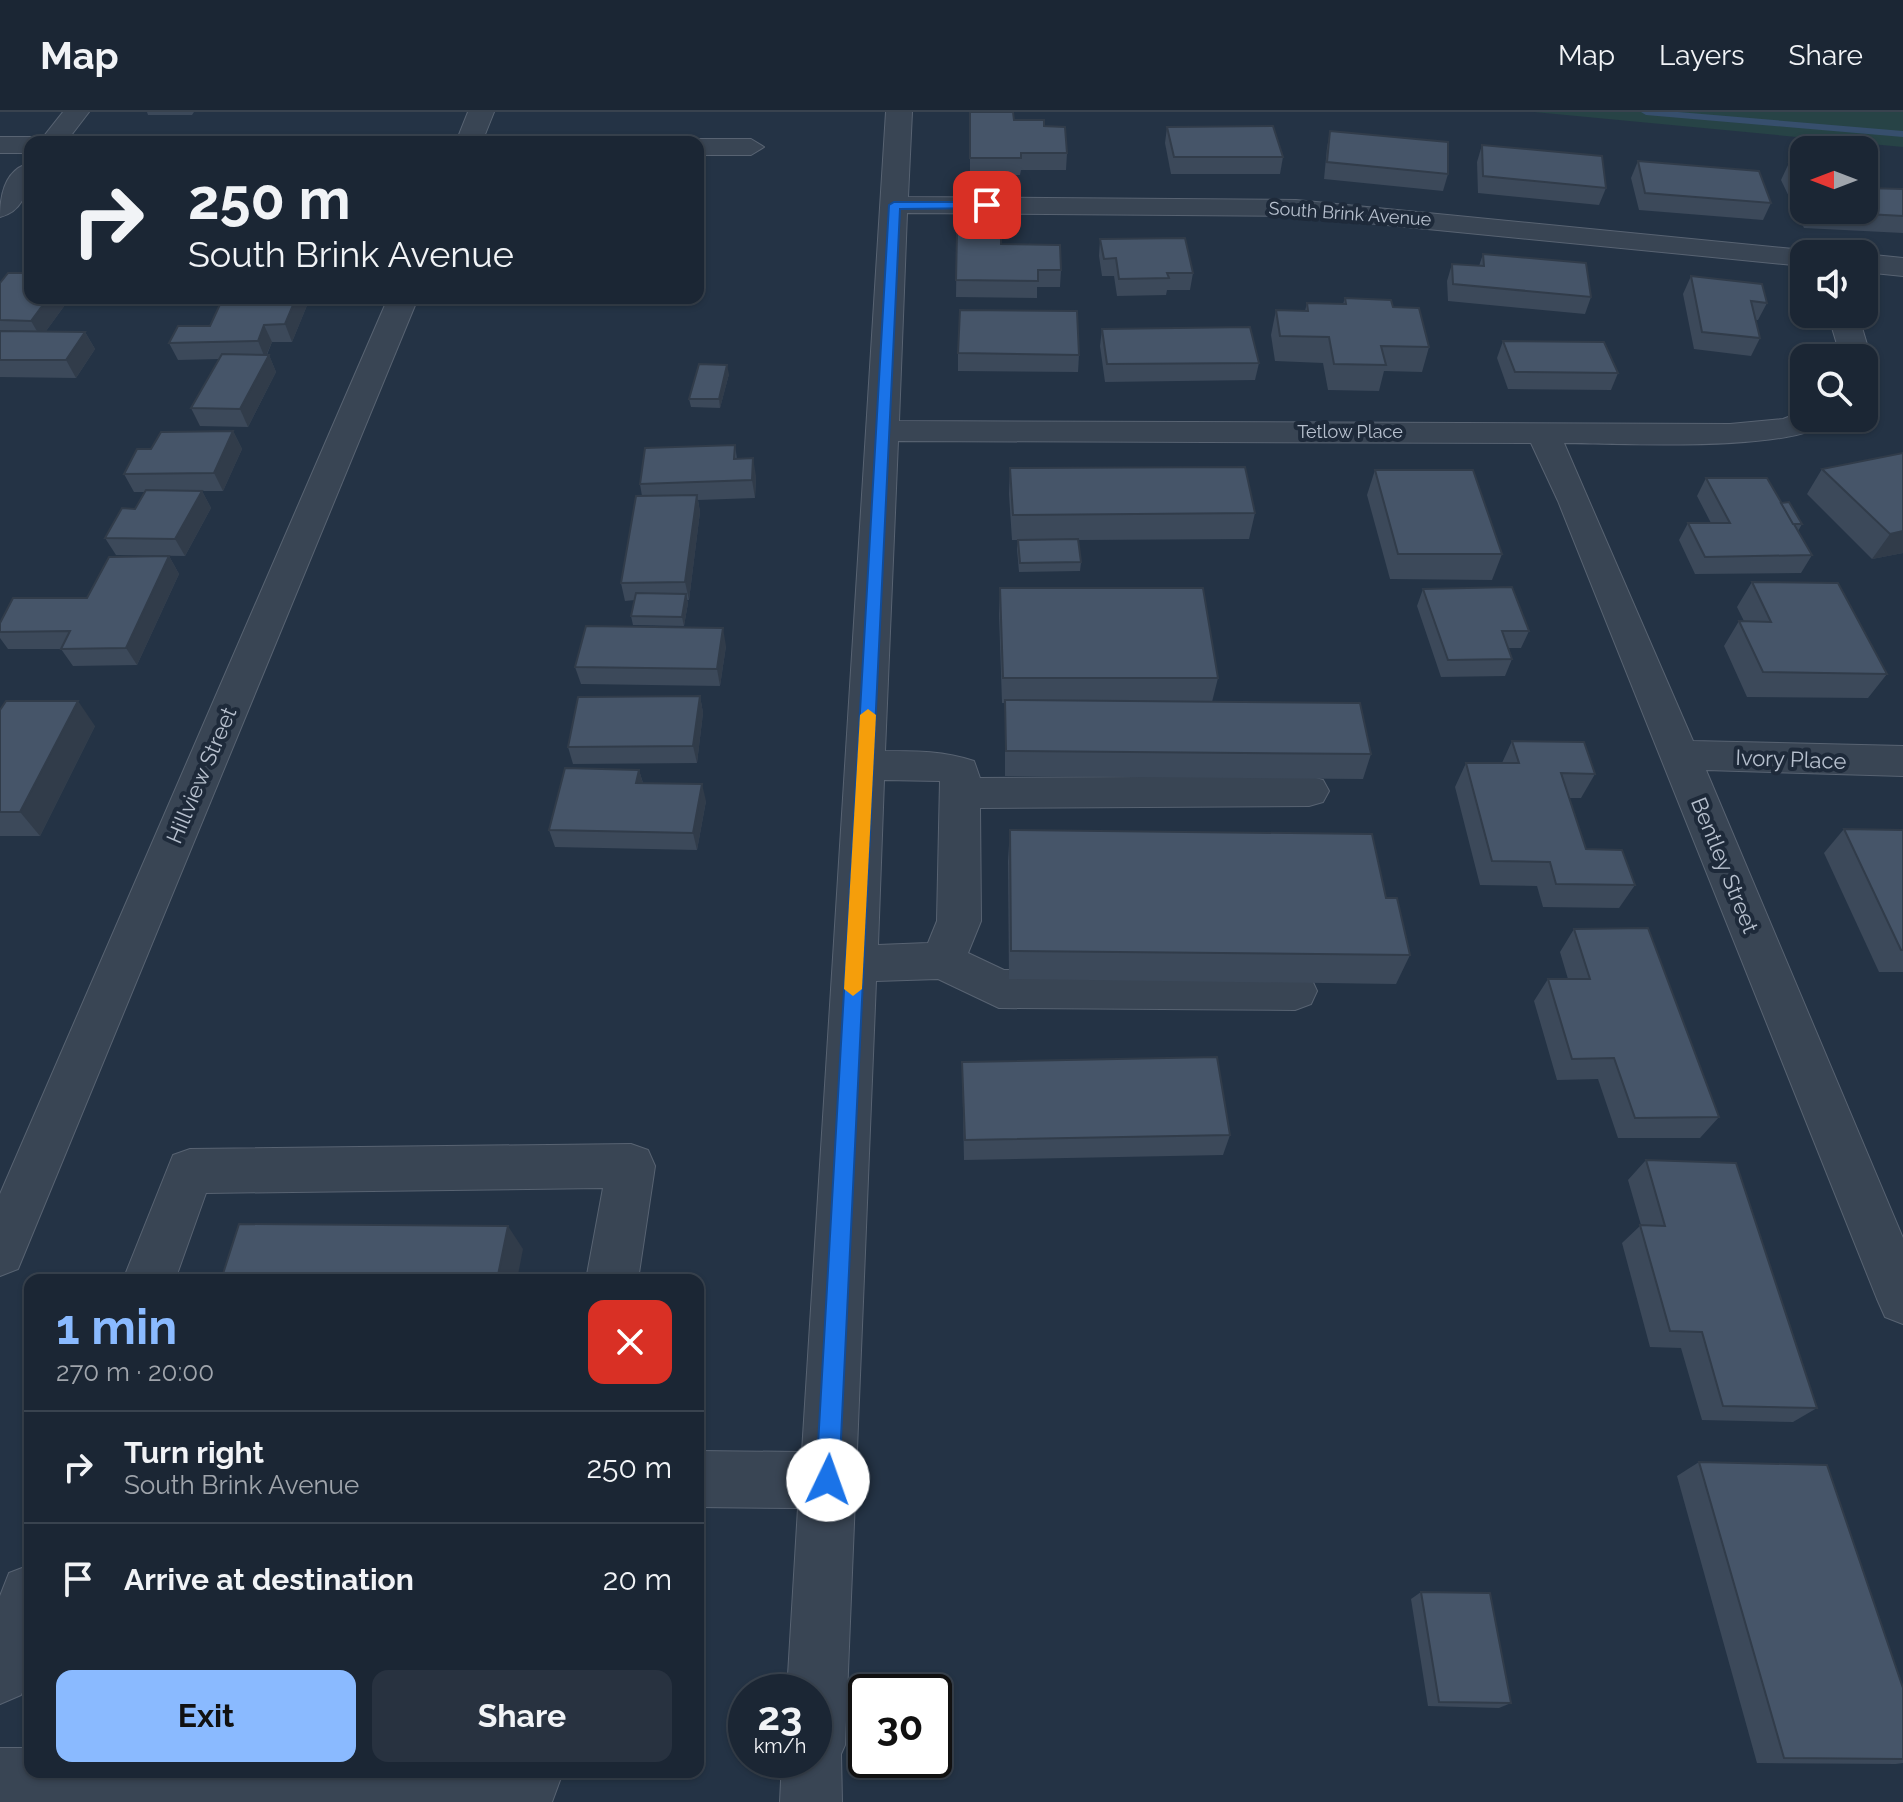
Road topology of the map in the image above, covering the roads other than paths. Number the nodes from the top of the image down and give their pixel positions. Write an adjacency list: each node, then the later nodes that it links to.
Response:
1 (76, 112): 4 (street)
2 (481, 112): 5 (street)
3 (899, 112): 11 (street)
4 (58, 136)
5 (471, 136)
6 (0, 145): 7 (street)
7 (24, 145)
8 (704, 147): 9 (street)
9 (751, 147)
10 (24, 179): 12 (street)
11 (894, 205): 13 (street, South Brink Avenue); 18 (street)
12 (0, 209)
13 (1790, 256)
14 (1878, 264): 15 (street)
15 (1903, 267)
16 (400, 304): 28 (street, Hillview Street)
17 (1790, 427): 19 (street, Tetlow Place)
18 (883, 431): 19 (street, Tetlow Place); 22 (street)
19 (1543, 433): 20 (street, Bentley Street)
20 (1680, 755): 21 (street, Ivory Place); 31 (street, Bentley Street)
21 (1903, 761)
22 (865, 766): 24 (street); 26 (street)
23 (1309, 791): 24 (street)
24 (960, 793): 25 (street)
25 (943, 961): 26 (street); 27 (street)
26 (854, 964): 33 (street)
27 (1295, 991)
28 (0, 1252)
29 (151, 1274): 30 (street)
30 (613, 1274)
31 (1901, 1287)
32 (704, 1479): 33 (street)
33 (828, 1480): 36 (street)
34 (24, 1610): 35 (street)
35 (0, 1674)
36 (818, 1674)
37 (530, 1778): 39 (street)
38 (812, 1778): 40 (street)
39 (0, 1779)
40 (811, 1802)

